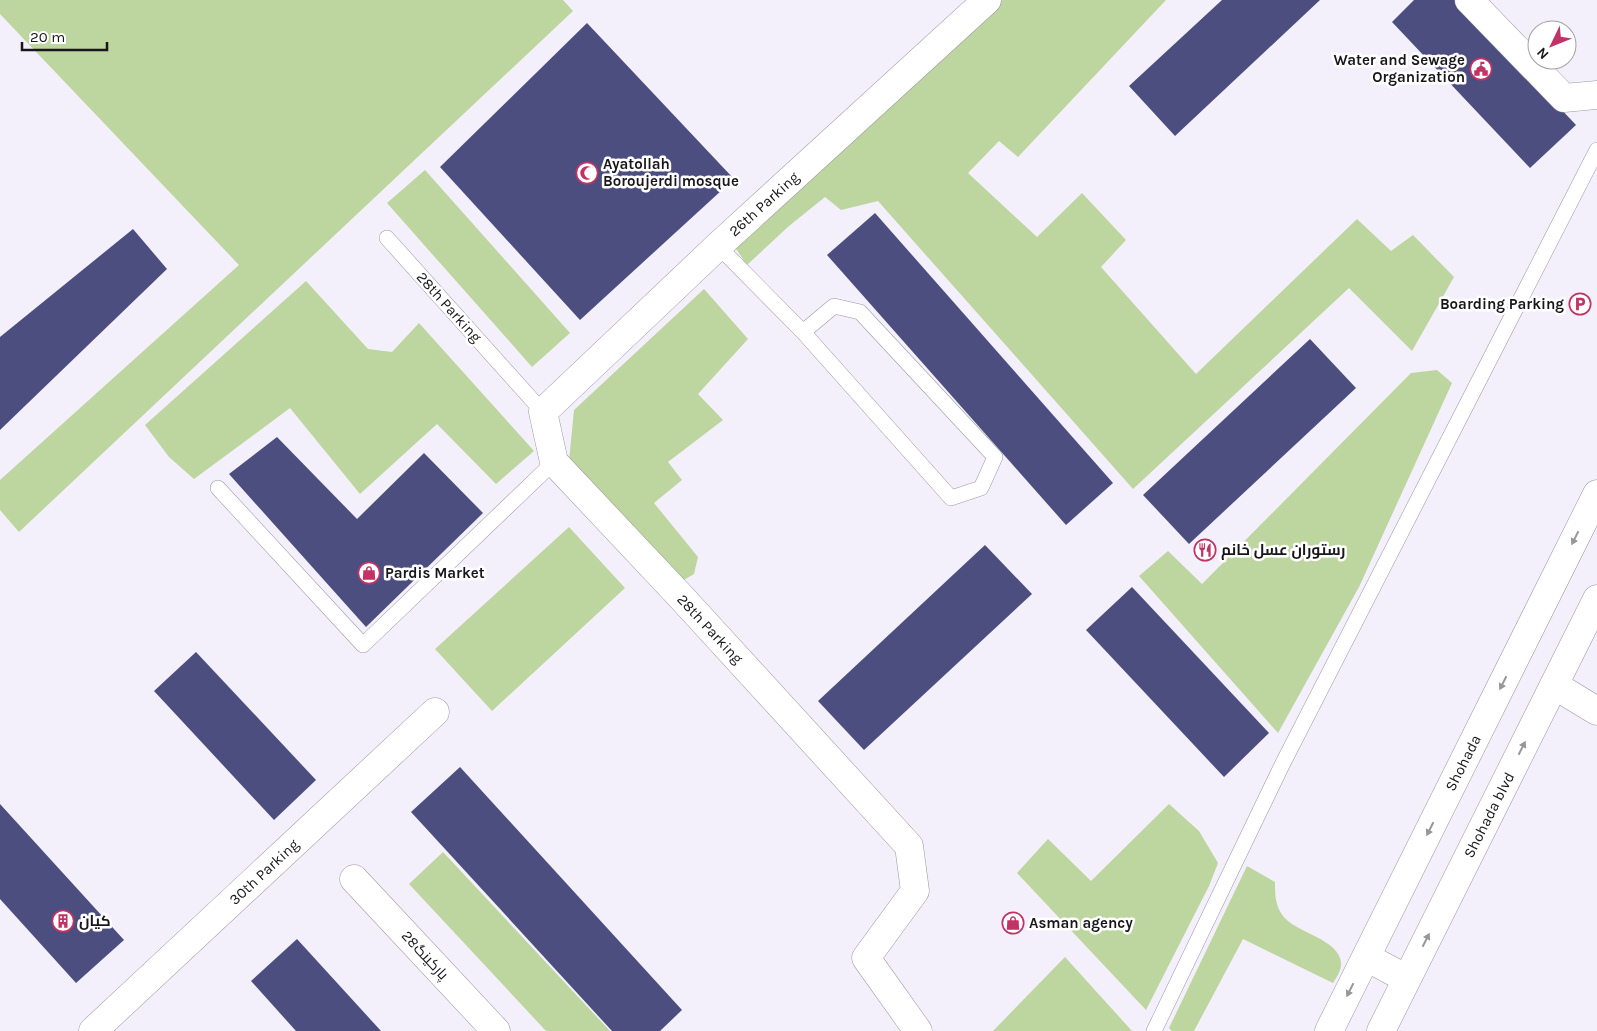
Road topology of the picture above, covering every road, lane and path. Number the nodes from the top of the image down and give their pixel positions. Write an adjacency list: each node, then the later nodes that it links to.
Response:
1 (987, 0): 6 (street, 26th Parking)
2 (1469, 0): 3 (street)
3 (1597, 95)
4 (1597, 150): 22 (lane)
5 (387, 238): 8 (lane, 28th Parking)
6 (718, 246): 7 (lane); 8 (street, 26th Parking)
7 (803, 332): 7 (lane)
8 (543, 412): 9 (street, 28th Parking)
9 (554, 462): 10 (lane); 21 (street, 28th Parking)
10 (218, 488)
11 (1597, 494): 17 (street, Shohada, one-way to 17)
12 (1597, 599): 13 (street, Shohada blvd)
13 (1554, 685): 14 (street); 18 (street, Shohada blvd, one-way to 13)
14 (1597, 711)
15 (435, 712): 19 (street, 30th Parking)
16 (354, 879): 20 (street, پارکینگ28)
17 (1366, 957): 18 (street); 23 (street, Shohada, one-way to 23)
18 (1407, 979): 24 (street, Shohada blvd)
19 (93, 1031)
20 (496, 1031)
21 (918, 1031)
22 (1154, 1031)
23 (1329, 1031)
24 (1381, 1031)

